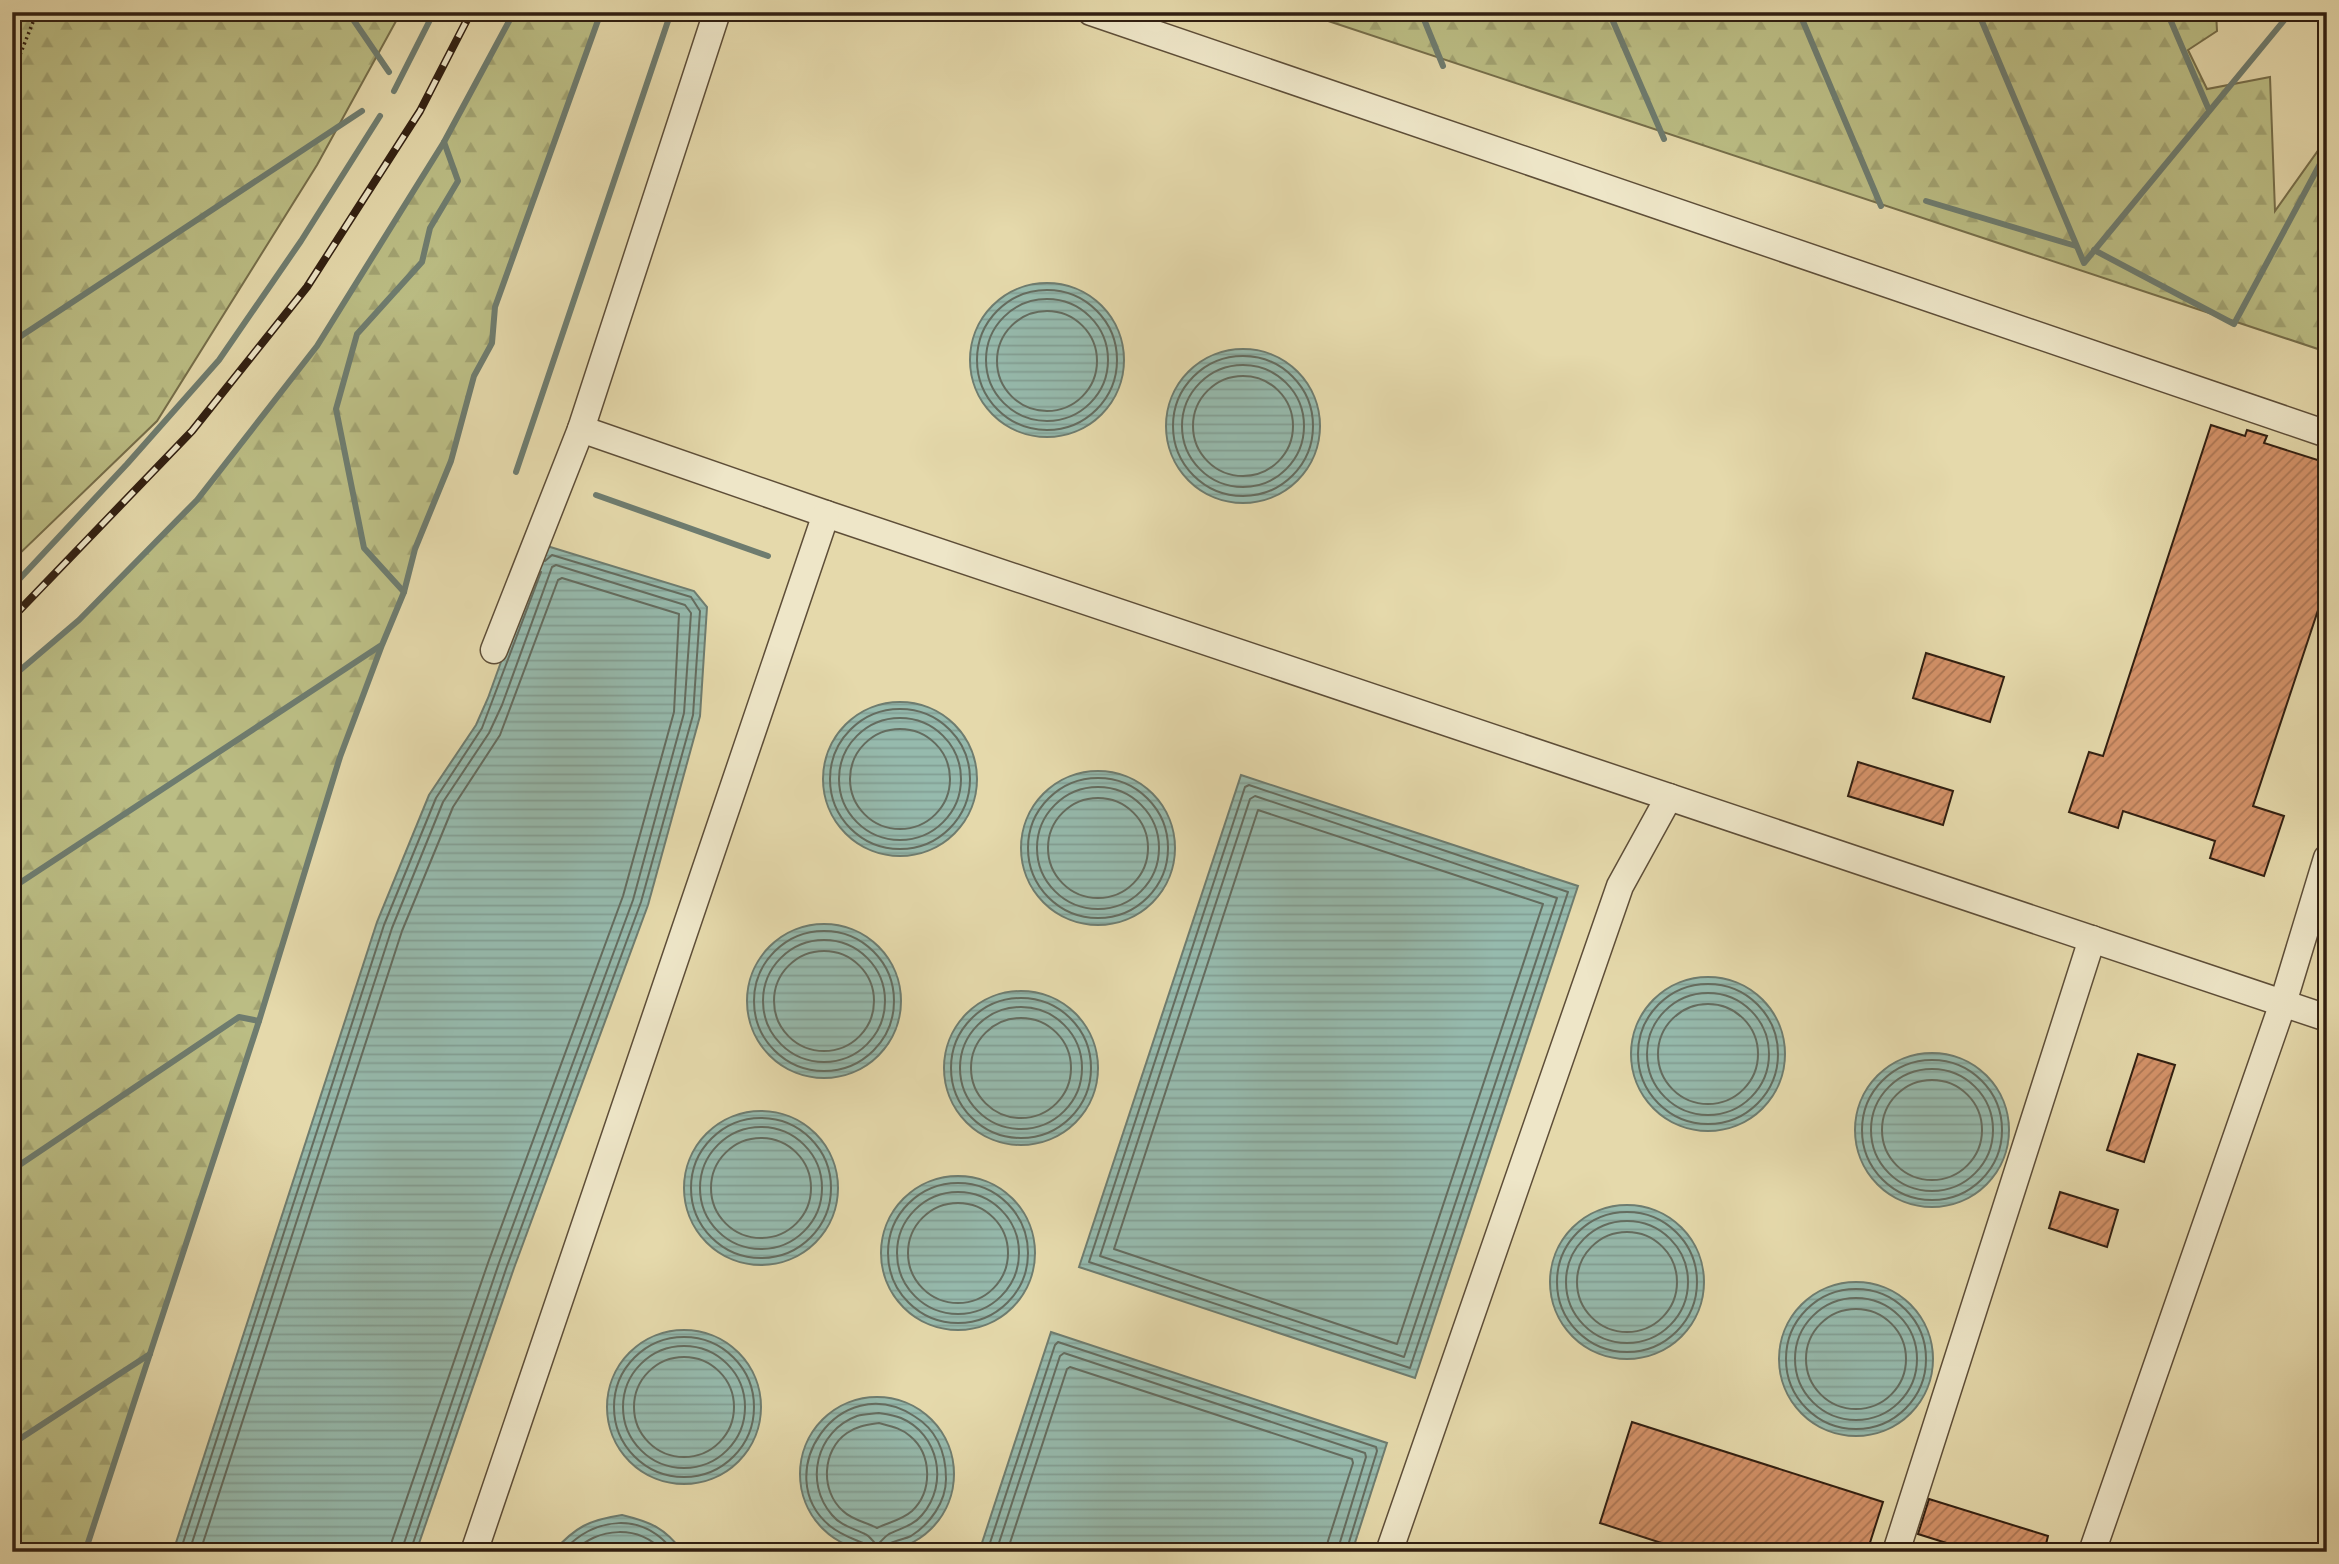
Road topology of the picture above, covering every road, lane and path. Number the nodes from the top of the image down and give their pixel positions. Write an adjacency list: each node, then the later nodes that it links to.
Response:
1 (37, 12): 4 (path)
2 (717, 12): 5 (lane)
3 (1091, 12): 6 (lane)
4 (12, 75)
5 (581, 429): 7 (lane); 8 (lane)
6 (2327, 434)
7 (826, 514): 9 (lane); 14 (lane)
8 (494, 650)
9 (1669, 797): 11 (lane); 15 (lane)
10 (2327, 858): 12 (lane)
11 (2092, 939): 12 (lane); 16 (lane)
12 (2283, 1003): 13 (lane); 17 (lane)
13 (2327, 1018)
14 (474, 1552)
15 (1389, 1552)
16 (1896, 1552)
17 (2092, 1552)

